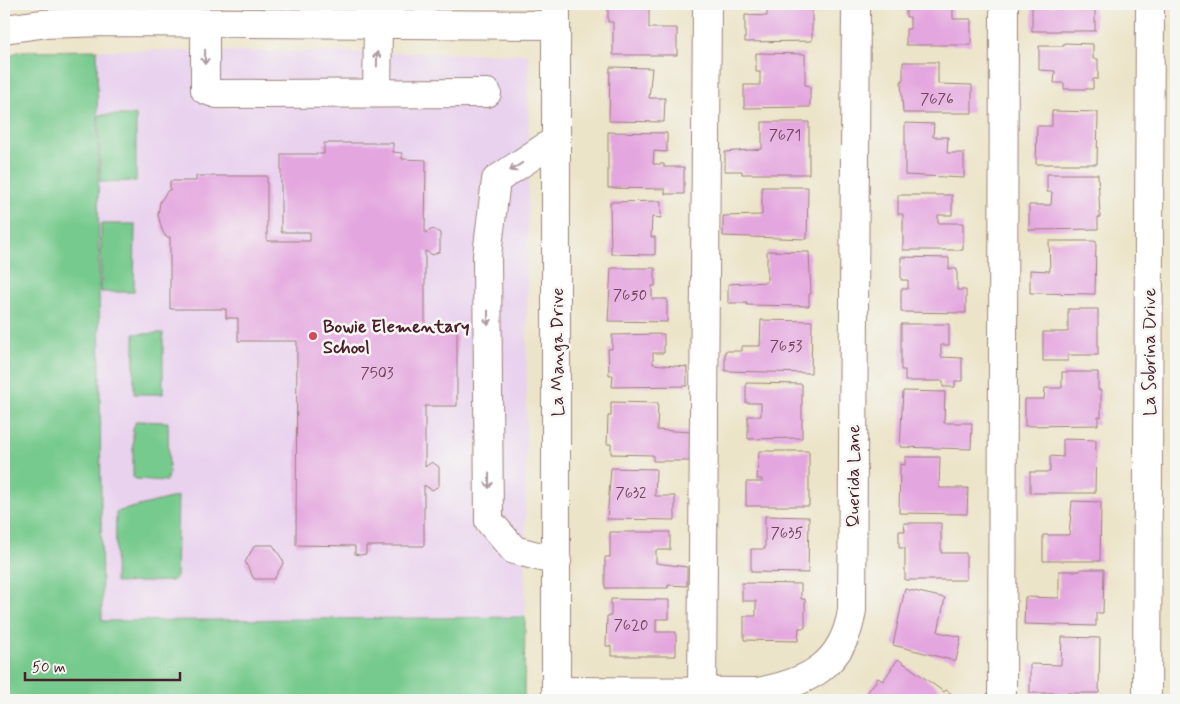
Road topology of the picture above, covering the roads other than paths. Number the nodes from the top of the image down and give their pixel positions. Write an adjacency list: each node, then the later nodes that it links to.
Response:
1 (707, 4): 15 (street)
2 (856, 4): 15 (street, Querida Lane)
3 (1004, 4): 17 (street)
4 (1150, 4): 18 (street, La Sobrina Drive)
5 (107, 13): 9 (street); 10 (street)
6 (260, 14): 8 (street); 9 (street)
7 (556, 14): 8 (street); 13 (street, La Manga Drive)
8 (396, 17): 11 (street, one-way to 8)
9 (205, 23): 11 (street, one-way to 11)
10 (4, 29)
11 (377, 93): 12 (street)
12 (487, 93)
13 (556, 140): 14 (street, La Manga Drive); 14 (street, one-way to 14)
14 (557, 561): 16 (street, La Manga Drive)
15 (702, 692): 16 (street, Querida Lane)
16 (556, 696)
17 (1002, 700)
18 (1147, 700)

